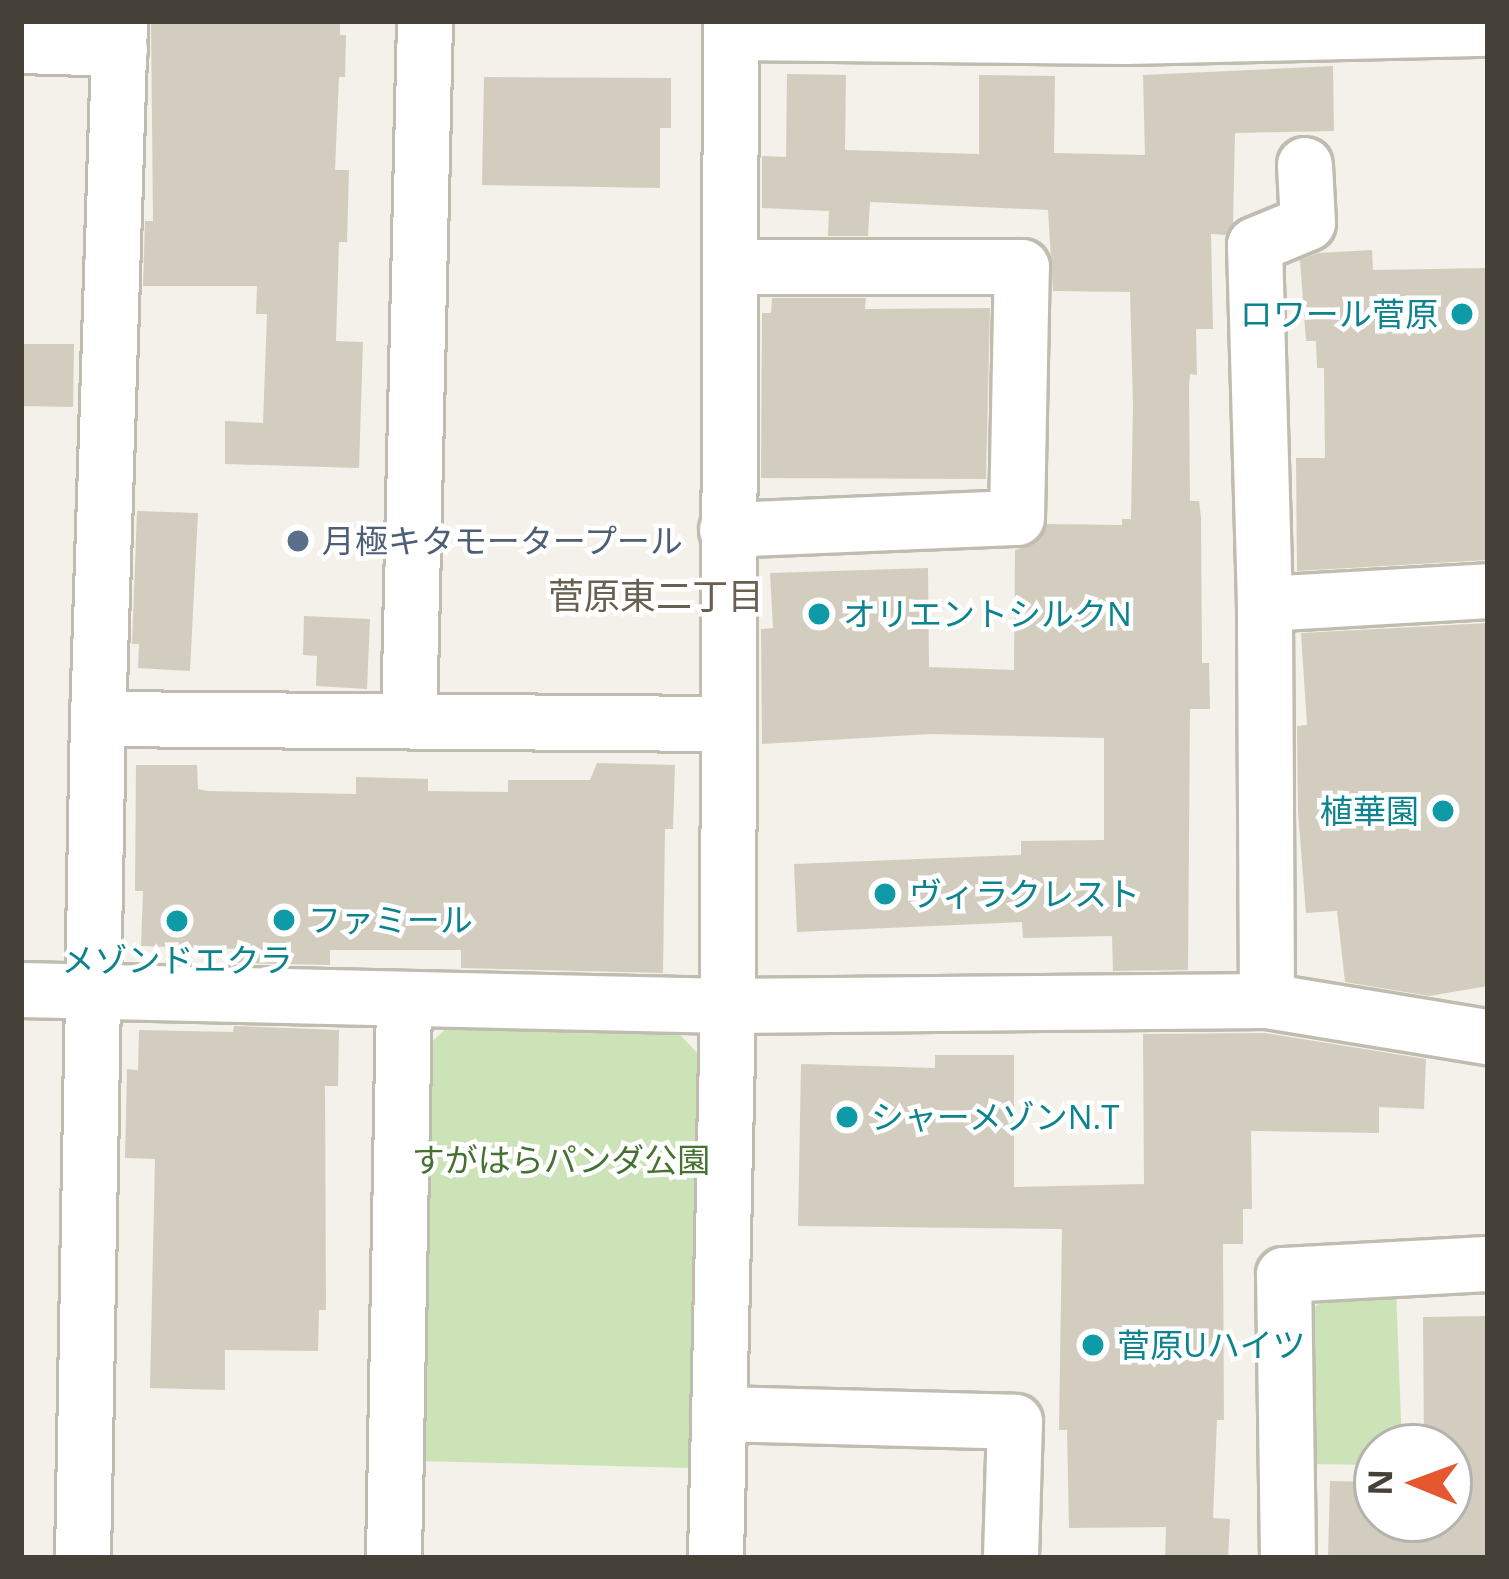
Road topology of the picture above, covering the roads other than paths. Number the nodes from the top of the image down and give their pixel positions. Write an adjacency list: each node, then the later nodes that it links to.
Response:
1 (425, 21): 12 (street)
2 (732, 27): 3 (street); 7 (street)
3 (1488, 29)
4 (120, 35): 5 (street); 11 (street)
5 (21, 46)
6 (1305, 165): 10 (street)
7 (730, 267): 8 (street); 8 (street)
8 (727, 530): 13 (street)
9 (1488, 591): 10 (street)
10 (1265, 604): 16 (street)
11 (98, 719): 12 (street); 15 (street)
12 (409, 721): 13 (street)
13 (725, 724): 18 (street)
14 (21, 990): 15 (street)
15 (94, 992): 17 (street); 22 (street)
16 (1267, 1000): 18 (street); 19 (street)
17 (404, 1002): 18 (street); 23 (street)
18 (728, 1006): 21 (street)
19 (1488, 1037)
20 (1488, 1264): 26 (street)
21 (719, 1414): 24 (street); 25 (street)
22 (83, 1558)
23 (394, 1558)
24 (716, 1558)
25 (1012, 1558)
26 (1288, 1558)

